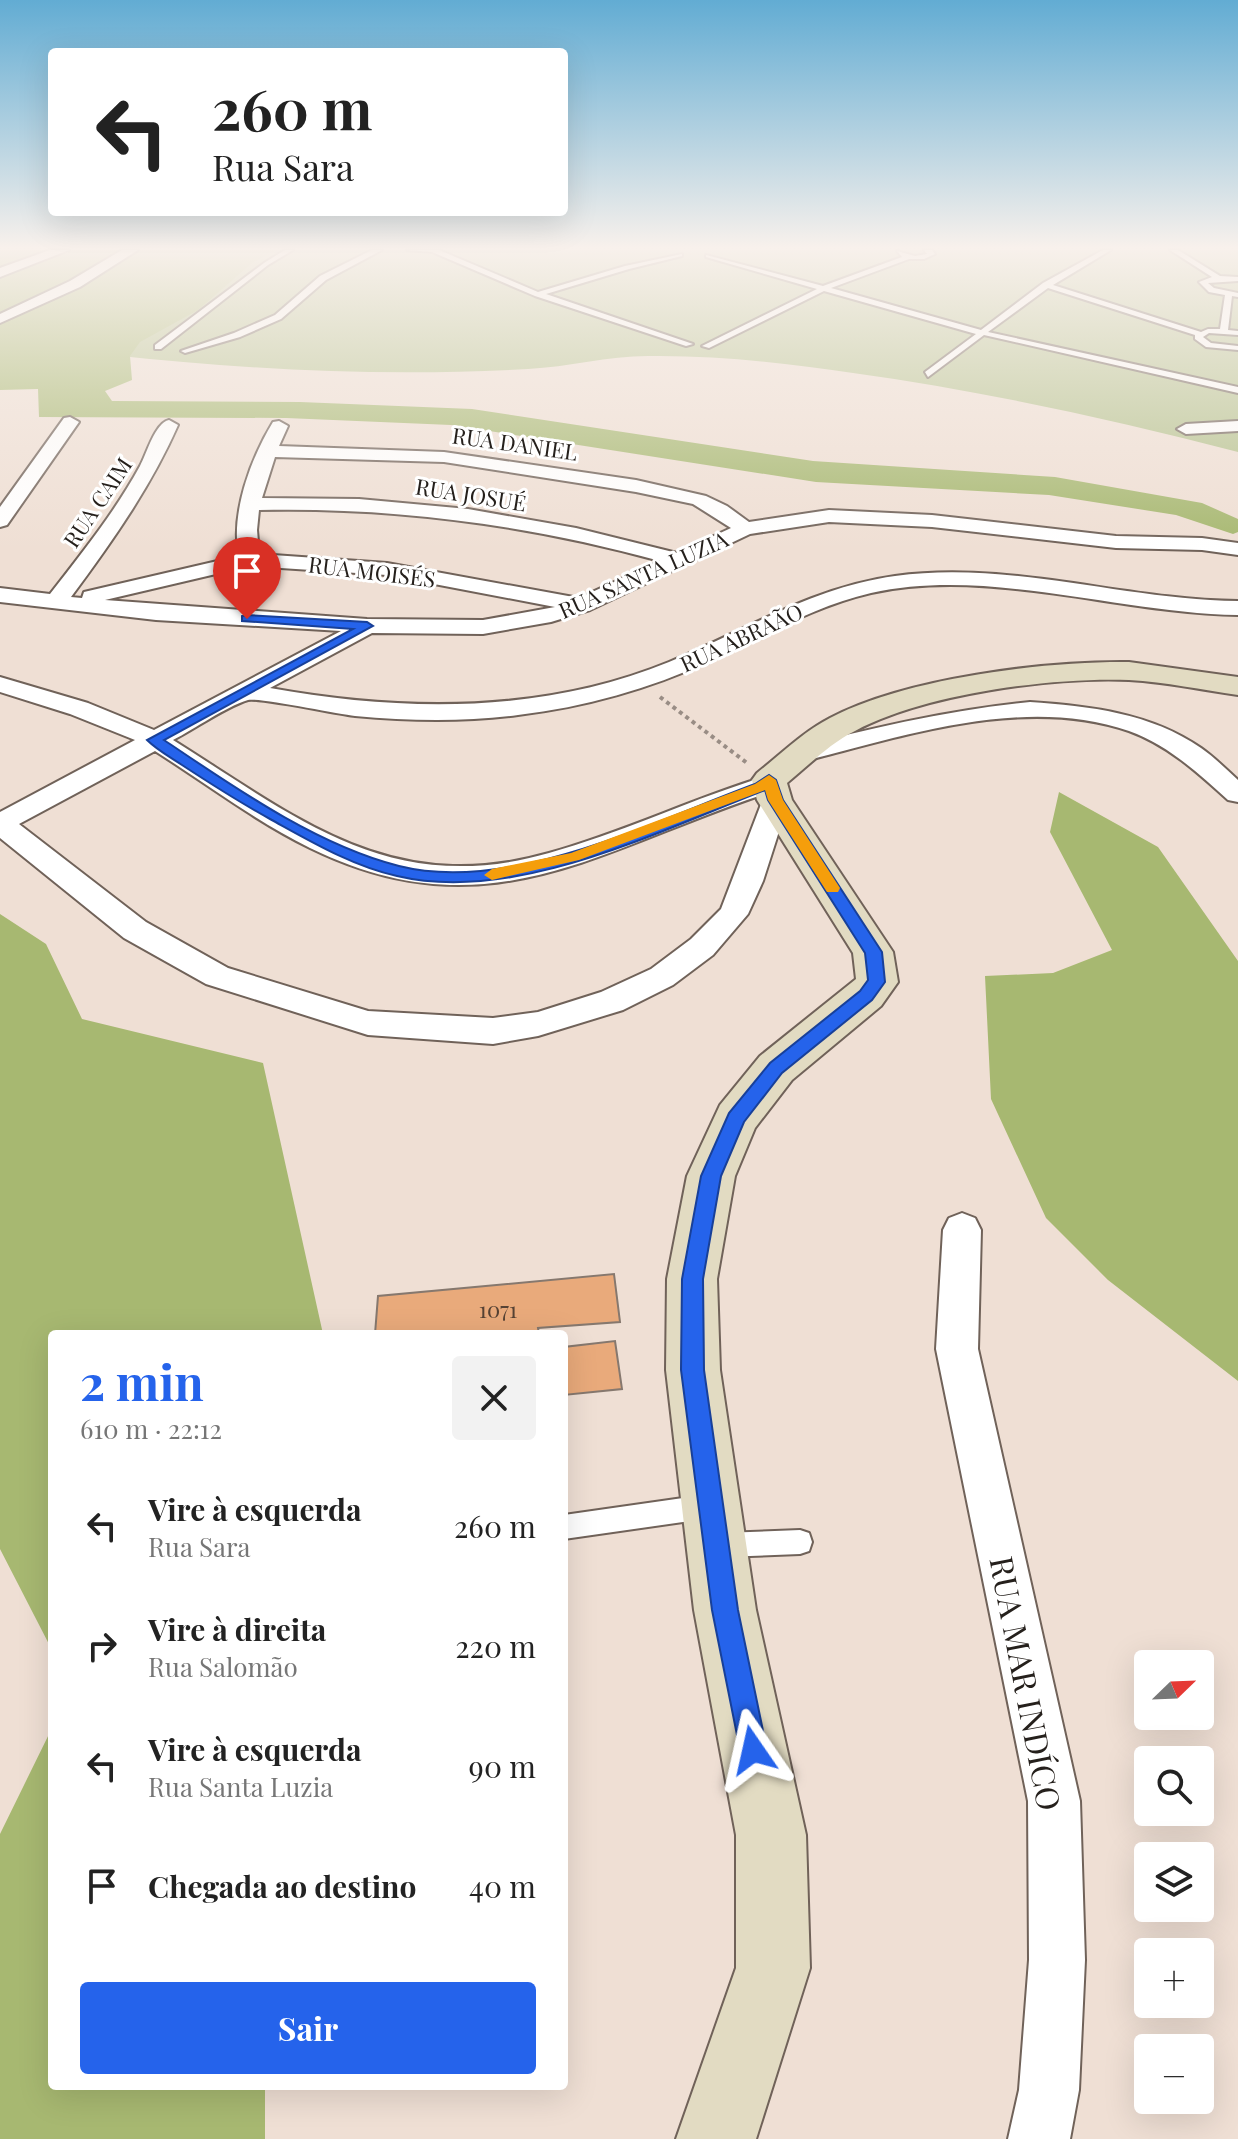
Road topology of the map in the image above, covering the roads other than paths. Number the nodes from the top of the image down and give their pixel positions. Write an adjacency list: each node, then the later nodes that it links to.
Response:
1 (189, 350): 4 (lane)
2 (957, 350): 5 (lane)
3 (1059, 350): 6 (lane)
4 (185, 351)
5 (928, 374)
6 (1238, 390)
7 (70, 422): 14 (street)
8 (169, 425): 20 (street, RUA CAIM)
9 (279, 426): 12 (street)
10 (1238, 426): 11 (street)
11 (1186, 429)
12 (267, 451): 13 (street); 15 (street, RUA DANIEL)
13 (252, 504): 17 (street); 18 (street, RUA JOSUÉ)
14 (0, 521)
15 (745, 529): 16 (street, RUA SANTA LUZIA); 18 (street, RUA SANTA LUZIA)
16 (1238, 549)
17 (250, 560): 20 (street, RUA MOISÉS); 21 (street, RUA MOISÉS)
18 (680, 560): 21 (street, RUA SANTA LUZIA)
19 (0, 595): 20 (street, RUA SANTA LUZIA)
20 (62, 602): 23 (street, RUA SANTA LUZIA)
21 (582, 605): 23 (street, RUA SANTA LUZIA)
22 (1238, 608): 26 (street, RUA ABRAÃO)
23 (367, 626): 26 (street)
24 (0, 684): 27 (street)
25 (1238, 686): 28 (main road)
26 (246, 691): 27 (street)
27 (154, 740): 28 (street); 30 (street)
28 (782, 778): 29 (street); 30 (street); 32 (main road)
29 (1238, 794)
30 (0, 823)
31 (962, 1230): 36 (street, RUA MAR INDÍCO)
32 (714, 1526): 33 (lane); 34 (lane); 35 (main road)
33 (568, 1527)
34 (800, 1542)
35 (716, 2139)
36 (1039, 2139)

